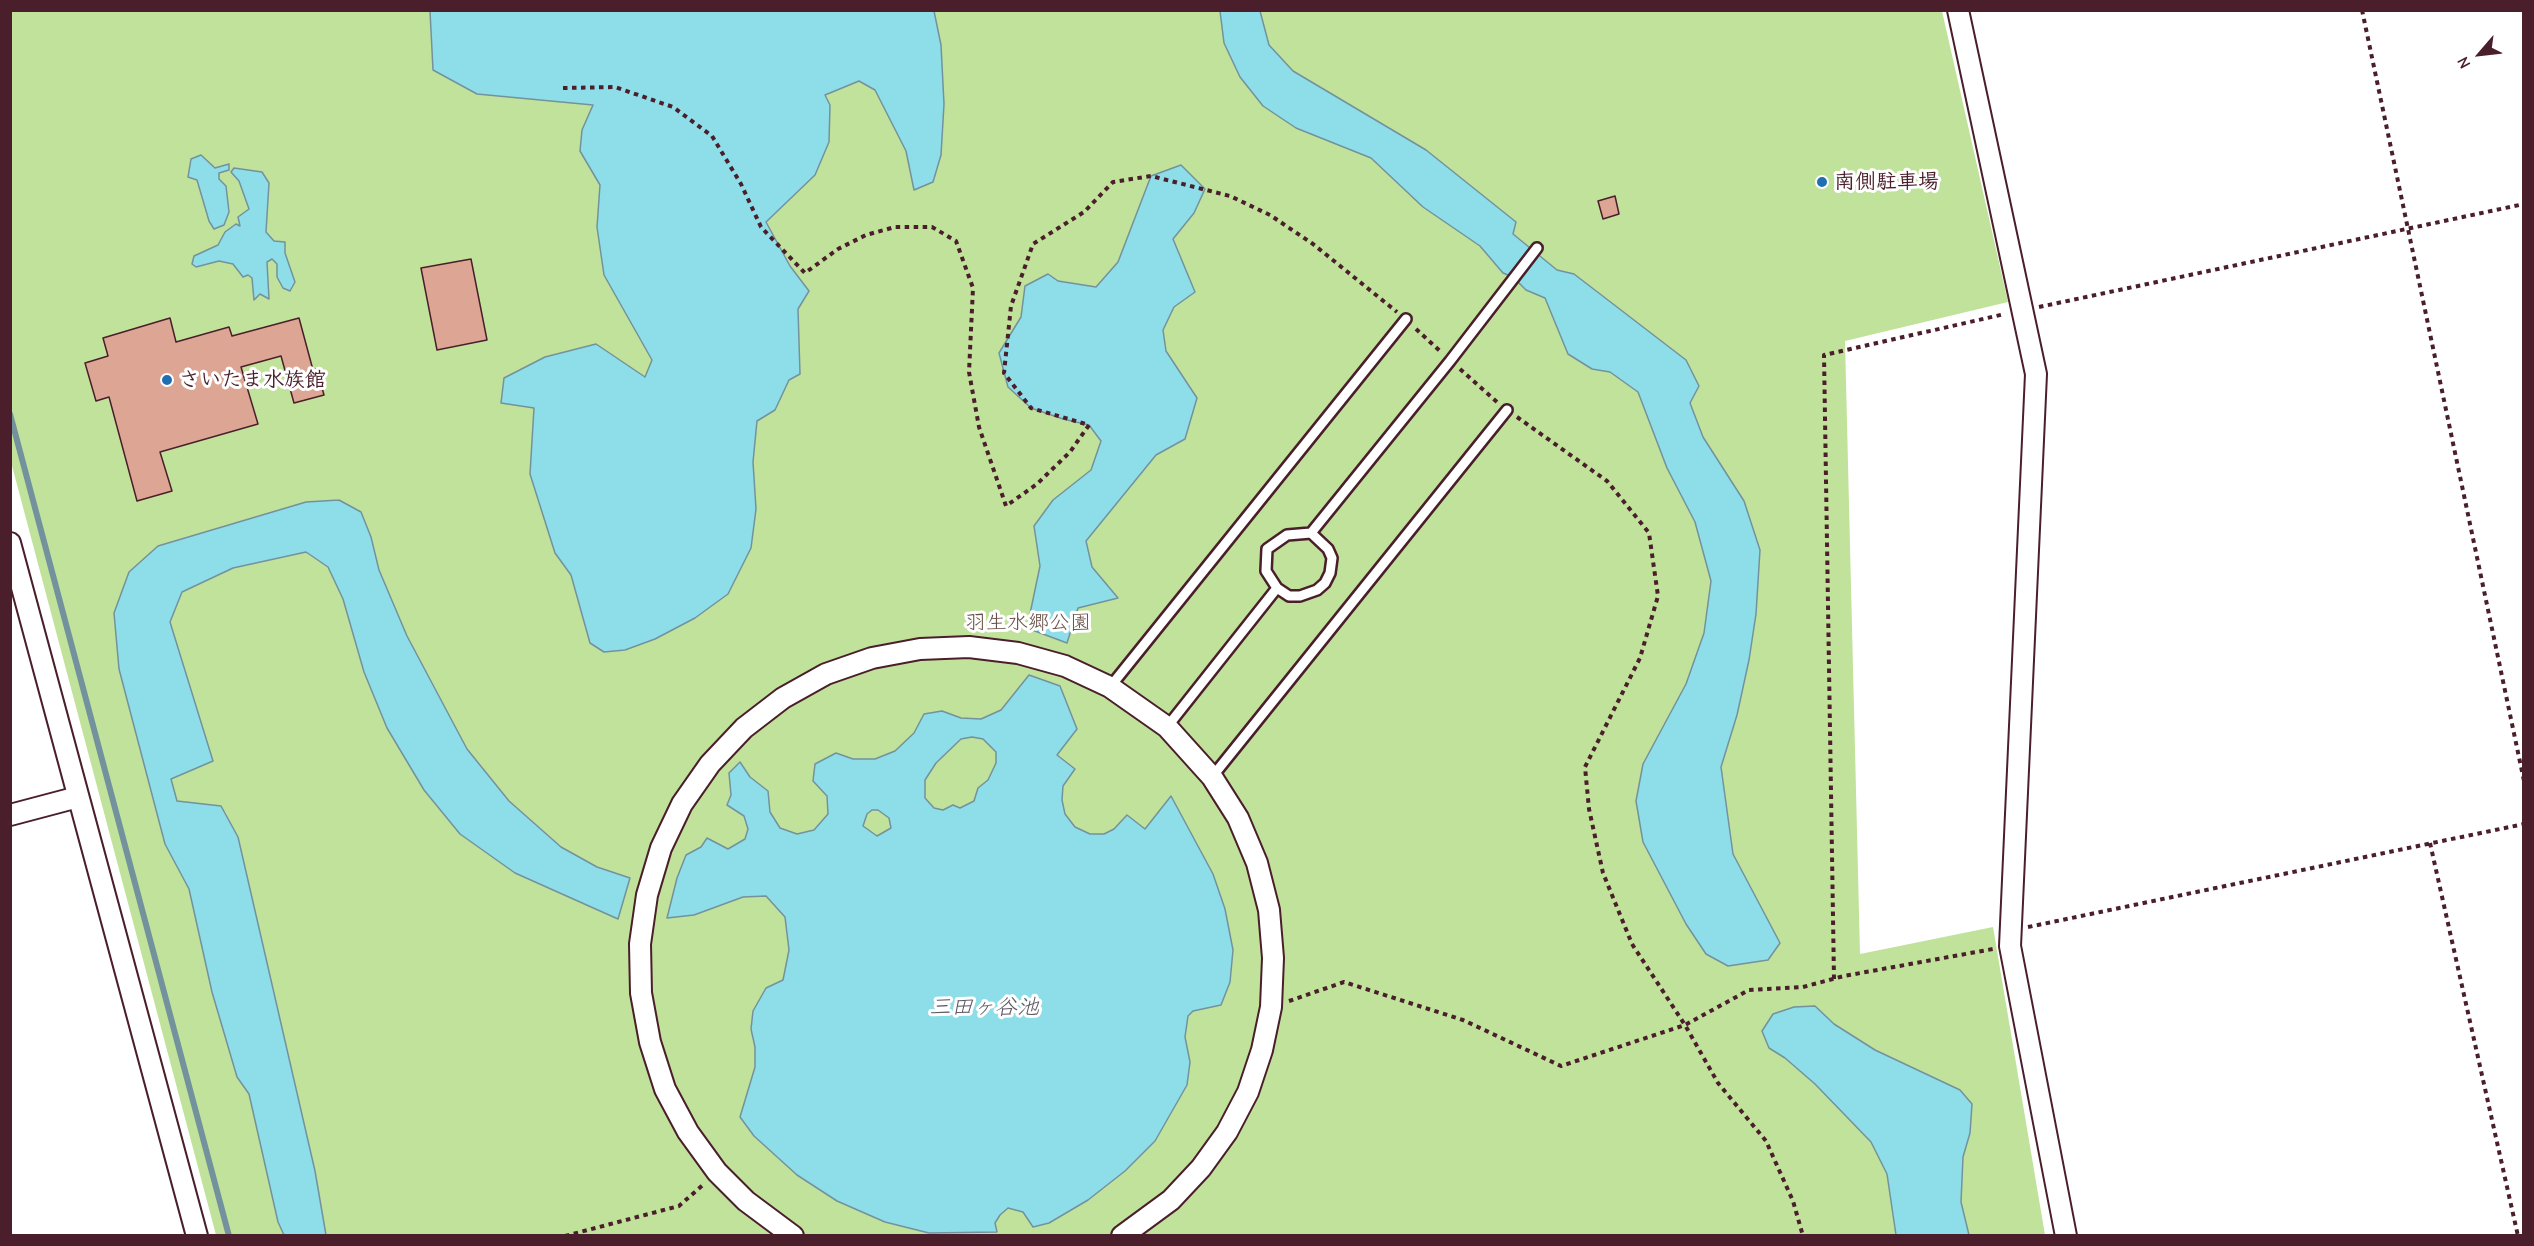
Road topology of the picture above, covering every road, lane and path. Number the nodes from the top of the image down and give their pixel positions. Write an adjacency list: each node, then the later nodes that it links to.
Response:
1 (1958, 10): 19 (street)
2 (2362, 10): 14 (path)
3 (563, 88): 5 (path)
4 (1536, 248): 8 (lane)
5 (805, 273)
6 (1406, 319): 11 (lane)
7 (1507, 410): 13 (lane)
8 (1311, 533): 10 (lane); 10 (lane)
9 (10, 543): 15 (street)
10 (1277, 588): 12 (lane)
11 (1110, 687): 12 (street); 21 (street)
12 (1167, 727): 13 (street)
13 (1212, 777): 20 (street)
14 (2523, 782)
15 (78, 797): 16 (street); 22 (street)
16 (10, 815)
17 (2523, 824): 18 (path)
18 (2430, 843): 19 (path); 27 (path)
19 (2010, 938): 20 (path); 26 (street)
20 (1271, 1007): 25 (street)
21 (717, 1172): 23 (path); 24 (street)
22 (198, 1236)
23 (565, 1236)
24 (793, 1236)
25 (1122, 1236)
26 (2066, 1236)
27 (2518, 1236)

